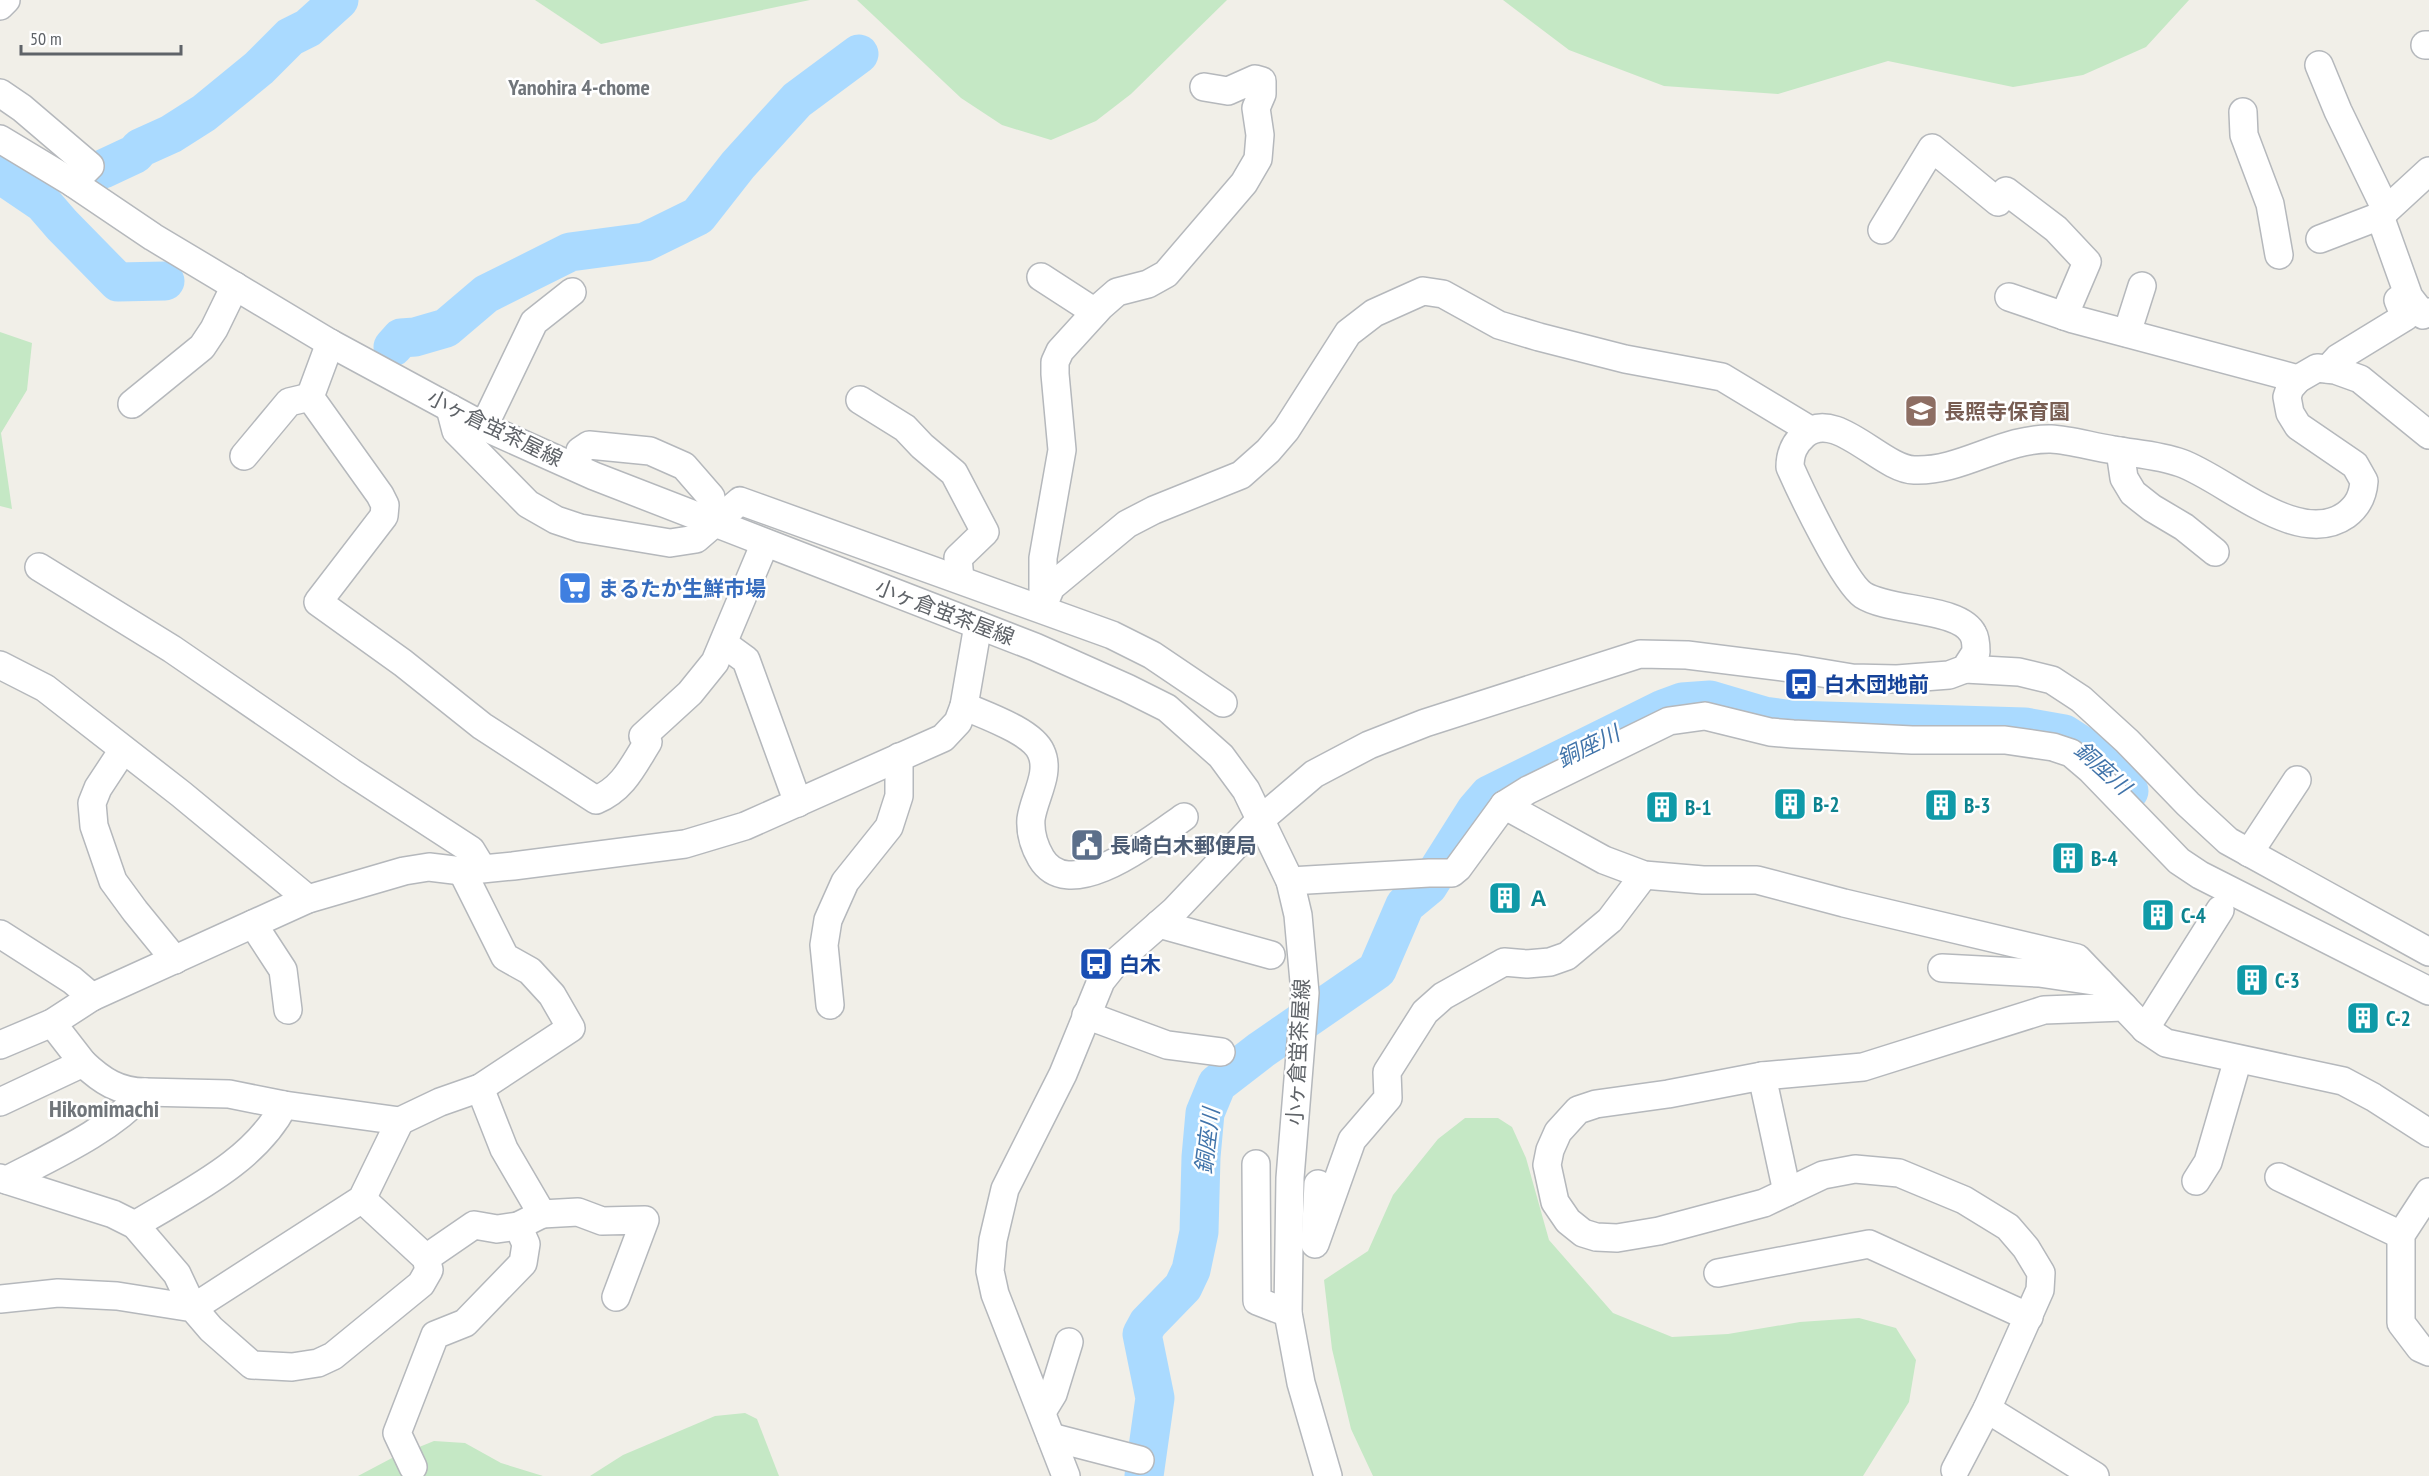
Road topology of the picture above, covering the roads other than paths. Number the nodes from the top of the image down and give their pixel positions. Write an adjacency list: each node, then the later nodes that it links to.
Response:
1 (6, 0): 2 (street)
2 (0, 6)
3 (2319, 65): 10 (street)
4 (1204, 87): 20 (street)
5 (0, 93): 9 (street)
6 (2237, 127): 13 (street)
7 (0, 139): 9 (street, 小ヶ倉蛍茶屋線)
8 (2429, 171): 10 (street)
9 (73, 183): 15 (street, 小ヶ倉蛍茶屋線)
10 (2383, 213): 12 (street); 21 (street)
11 (1882, 230): 22 (street)
12 (2320, 238)
13 (2279, 255)
14 (1041, 278): 20 (street)
15 (235, 286): 24 (street, 小ヶ倉蛍茶屋線); 29 (street)
16 (2142, 286): 23 (street)
17 (572, 292): 31 (street)
18 (2009, 297): 22 (street)
19 (2398, 300): 25 (street)
20 (1095, 312): 42 (street)
21 (2429, 312)
22 (2064, 316): 23 (street)
23 (2127, 333): 26 (street)
24 (330, 343): 27 (street); 30 (street, 小ヶ倉蛍茶屋線)
25 (2328, 369): 26 (street); 33 (street)
26 (2298, 379): 35 (street)
27 (310, 397): 36 (street); 44 (street)
28 (860, 400): 41 (street)
29 (132, 404)
30 (450, 408): 31 (street, 小ヶ倉蛍茶屋線); 37 (street)
31 (484, 426): 37 (street, 小ヶ倉蛍茶屋線)
32 (1810, 430): 35 (street); 42 (street); 46 (street)
33 (2429, 435)
34 (580, 451): 37 (street)
35 (2120, 451): 39 (street)
36 (244, 456)
37 (713, 522): 38 (street, 小ヶ倉蛍茶屋線); 41 (street)
38 (765, 543): 43 (street, 小ヶ倉蛍茶屋線); 44 (street)
39 (2215, 552)
40 (39, 567): 59 (street)
41 (960, 579): 42 (street)
42 (1042, 608): 47 (street)
43 (978, 625): 48 (street); 57 (street, 小ヶ倉蛍茶屋線)
44 (724, 644): 54 (street)
45 (0, 665): 50 (street)
46 (1965, 669): 57 (street); 58 (street)
47 (1223, 704)
48 (964, 706): 51 (street); 56 (street)
49 (49, 715): 53 (street)
50 (123, 750): 53 (street); 62 (street)
51 (899, 757): 54 (street); 74 (street)
52 (2297, 780): 58 (street)
53 (92, 803): 69 (street)
54 (798, 803): 59 (street)
55 (1504, 805): 60 (street); 61 (street); 72 (street)
56 (1184, 817)
57 (1260, 820): 61 (street, 小ヶ倉蛍茶屋線); 65 (street)
58 (2249, 853): 67 (street)
59 (472, 870): 62 (street); 85 (street)
60 (1644, 875): 71 (street); 95 (street)
61 (1290, 882): 108 (street, 小ヶ倉蛍茶屋線)
62 (308, 899): 64 (street)
63 (2220, 910): 79 (street)
64 (253, 924): 69 (street); 76 (street)
65 (1159, 924): 68 (street); 77 (street)
66 (0, 934): 73 (street)
67 (2429, 952)
68 (1271, 955)
69 (175, 960): 73 (street)
70 (1942, 968): 71 (street)
71 (2100, 982): 75 (street)
72 (2429, 992)
73 (92, 997): 78 (street)
74 (830, 1005)
75 (2124, 1006): 79 (street); 84 (street)
76 (288, 1010)
77 (1086, 1015): 81 (street); 113 (street)
78 (52, 1023): 80 (street); 83 (street)
79 (2145, 1029): 82 (street)
80 (0, 1045)
81 (1221, 1052)
82 (2238, 1059): 90 (street); 94 (street)
83 (83, 1063): 86 (street); 87 (street)
84 (1762, 1076): 96 (street); 96 (street)
85 (480, 1088): 89 (street); 99 (street)
86 (146, 1092): 88 (street); 93 (street)
87 (0, 1102)
88 (284, 1105): 89 (street); 100 (street)
89 (400, 1121): 98 (street)
90 (2429, 1133)
91 (1256, 1164): 108 (street)
92 (2279, 1177): 102 (street)
93 (4, 1179): 100 (street)
94 (2196, 1181)
95 (1318, 1184)
96 (1787, 1192): 109 (street)
97 (2429, 1192): 102 (street)
98 (362, 1199): 103 (street); 107 (street)
99 (542, 1214): 101 (street); 105 (street)
100 (135, 1225): 107 (street)
101 (518, 1226): 103 (street); 115 (street)
102 (2401, 1234): 111 (street)
103 (426, 1258): 107 (street)
104 (1718, 1273): 109 (street)
105 (616, 1297)
106 (0, 1299): 107 (street)
107 (193, 1308)
108 (1288, 1313): 118 (street, 小ヶ倉蛍茶屋線)
109 (2029, 1317): 112 (street)
110 (1069, 1342): 113 (street)
111 (2429, 1352)
112 (1987, 1409): 116 (street); 119 (street)
113 (1046, 1425): 114 (street); 117 (street)
114 (1140, 1460)
115 (413, 1467)
116 (1955, 1470)
117 (1066, 1476)
118 (1328, 1476)
119 (2095, 1476)

